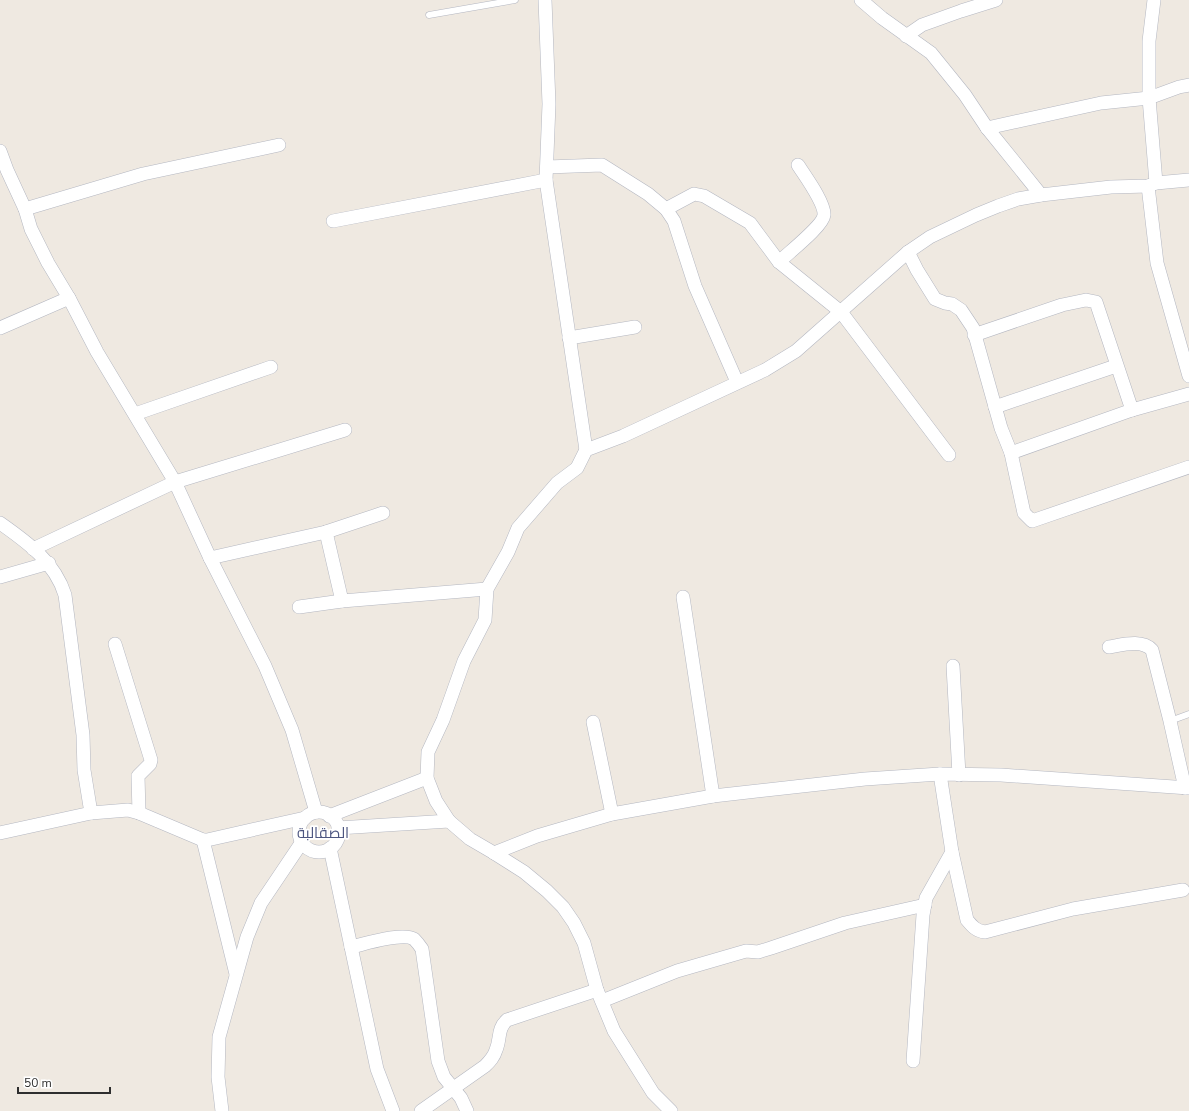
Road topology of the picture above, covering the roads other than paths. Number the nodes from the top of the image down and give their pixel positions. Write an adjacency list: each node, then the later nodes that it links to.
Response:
1 (515, 0): 6 (lane)
2 (545, 0): 14 (street)
3 (861, 0): 7 (street)
4 (996, 0): 7 (street)
5 (1154, 0): 9 (street)
6 (429, 15)
7 (906, 36): 10 (street)
8 (1189, 85): 9 (street)
9 (1149, 98): 10 (street); 16 (street)
10 (987, 128): 17 (street)
11 (279, 145): 18 (street)
12 (0, 151): 18 (street)
13 (798, 165): 22 (street)
14 (547, 173): 19 (street); 20 (street); 28 (street)
15 (1189, 180): 16 (street)
16 (1152, 185): 17 (street); 31 (street)
17 (1041, 195): 21 (street)
18 (25, 209): 23 (street)
19 (666, 209): 22 (street); 32 (street)
20 (333, 221)
21 (908, 252): 24 (street); 27 (street)
22 (779, 262): 24 (street)
23 (68, 298): 26 (street); 36 (street)
24 (841, 312): 32 (street); 40 (street)
25 (635, 327): 28 (street)
26 (0, 328)
27 (974, 335): 29 (street); 34 (street)
28 (569, 338): 38 (street)
29 (1116, 366): 34 (street); 35 (street)
30 (271, 367): 36 (street)
31 (1189, 376)
32 (738, 382): 38 (street)
33 (1189, 394): 35 (street)
34 (995, 407): 39 (street)
35 (1132, 410): 39 (street)
36 (135, 414): 42 (street)
37 (345, 430): 42 (street)
38 (586, 450): 50 (street)
39 (1011, 453): 41 (street)
40 (949, 455)
41 (1189, 467)
42 (175, 482): 46 (street); 47 (street)
43 (383, 513): 45 (street)
44 (0, 524): 46 (street)
45 (326, 532): 47 (street); 52 (street)
46 (33, 549): 48 (street)
47 (210, 558): 68 (street)
48 (49, 563): 49 (street); 66 (street)
49 (0, 577)
50 (487, 589): 52 (street); 62 (street)
51 (683, 597): 64 (street)
52 (342, 601): 53 (street)
53 (299, 607)
54 (115, 644): 65 (street)
55 (1109, 647): 58 (street)
56 (953, 666): 61 (street)
57 (1189, 714): 58 (lane)
58 (1170, 721): 63 (street)
59 (593, 722): 67 (street)
60 (940, 774): 61 (street); 64 (street); 76 (street)
61 (959, 775): 63 (street)
62 (427, 778): 69 (street); 70 (street)
63 (1187, 788)
64 (713, 796): 67 (street)
65 (139, 812): 66 (street); 73 (street)
66 (91, 813): 72 (street)
67 (612, 814): 77 (street)
68 (311, 815): 69 (street); 73 (street); 74 (street)
69 (330, 816): 71 (street)
70 (449, 821): 71 (street); 77 (street)
71 (338, 828): 75 (street)
72 (0, 833)
73 (203, 840): 81 (street)
74 (302, 842): 75 (street); 81 (street)
75 (330, 848): 80 (street)
76 (952, 852): 78 (street); 79 (street)
77 (494, 853): 82 (street)
78 (1183, 890)
79 (925, 905): 82 (street); 83 (street)
80 (351, 947): 84 (street); 86 (street)
81 (236, 975): 85 (street)
82 (600, 996): 84 (street); 89 (street)
83 (913, 1061)
84 (453, 1089): 87 (street); 88 (street)
85 (222, 1111)
86 (393, 1111)
87 (421, 1111)
88 (467, 1111)
89 (671, 1111)

